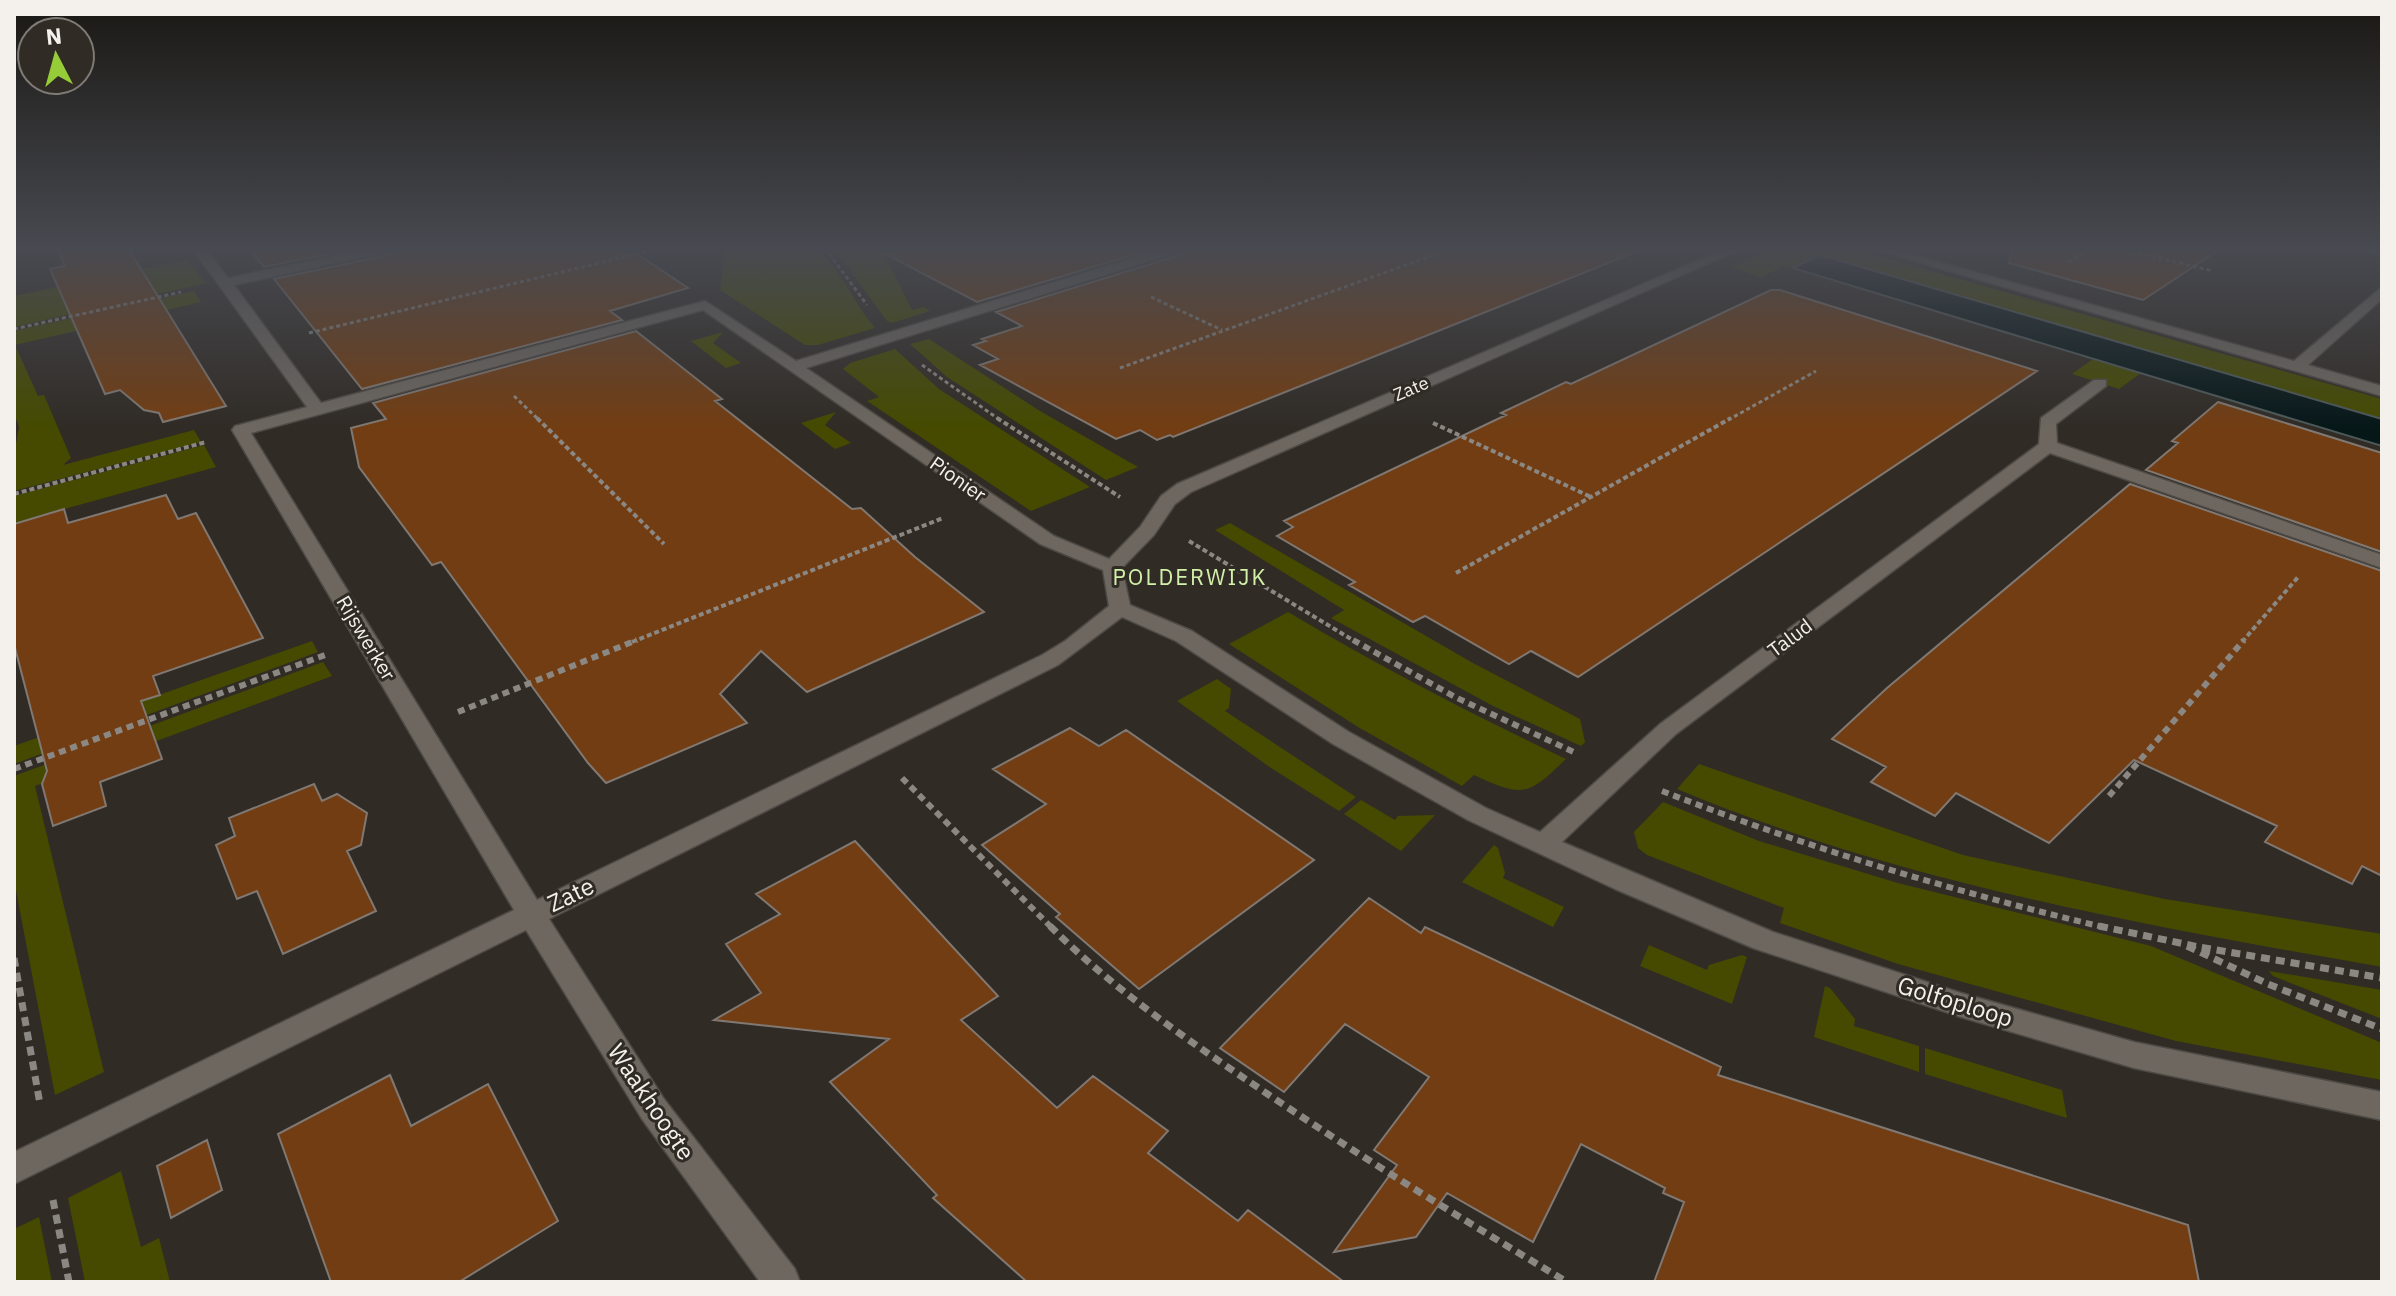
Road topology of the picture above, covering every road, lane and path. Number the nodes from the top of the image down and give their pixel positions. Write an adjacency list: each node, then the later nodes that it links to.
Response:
1 (107, 308): 12 (path)
2 (244, 308): 23 (street)
3 (411, 308): 14 (path)
4 (692, 308): 16 (street, Pionier)
5 (710, 308): 17 (street, Pionier)
6 (981, 308): 17 (street)
7 (1176, 308): 13 (path)
8 (1285, 308): 13 (path)
9 (1598, 308): 34 (street, Zate)
10 (2090, 308): 18 (street)
11 (2362, 308): 18 (street)
12 (14, 329)
13 (1223, 331): 19 (path)
14 (309, 333)
15 (920, 364): 29 (path)
16 (484, 365): 23 (street, Pionier); 32 (path)
17 (795, 366): 34 (street, Pionier)
18 (2297, 367): 22 (street)
19 (1120, 368)
20 (1816, 371): 28 (path)
21 (2100, 383): 26 (street)
22 (2382, 391)
23 (318, 410): 39 (street, Rijswerker)
24 (1432, 423): 28 (path)
25 (204, 443): 27 (path)
26 (2048, 446): 33 (street); 45 (street, Talud)
27 (14, 494)
28 (1591, 497): 35 (path)
29 (1131, 505)
30 (927, 524): 39 (path)
31 (1183, 538): 40 (path)
32 (664, 544)
33 (2382, 562)
34 (1112, 567): 37 (street)
35 (1456, 573)
36 (2302, 573): 43 (path)
37 (1120, 608): 45 (street); 46 (street, Zate)
38 (321, 657): 41 (path)
39 (420, 728): 46 (street, Rijswerker)
40 (1574, 752)
41 (14, 769)
42 (1670, 794): 47 (path)
43 (2109, 796)
44 (921, 798): 57 (path)
45 (1544, 844): 51 (street, Golfoploop)
46 (532, 915): 53 (street, Zate); 56 (street, Waakhoogte)
47 (2179, 942): 49 (path); 50 (path)
48 (14, 958): 52 (path)
49 (2382, 978)
50 (2382, 1029)
51 (2382, 1106)
52 (43, 1112)
53 (14, 1169)
54 (53, 1205): 55 (path)
55 (69, 1282)
56 (782, 1282)
57 (1567, 1282)

